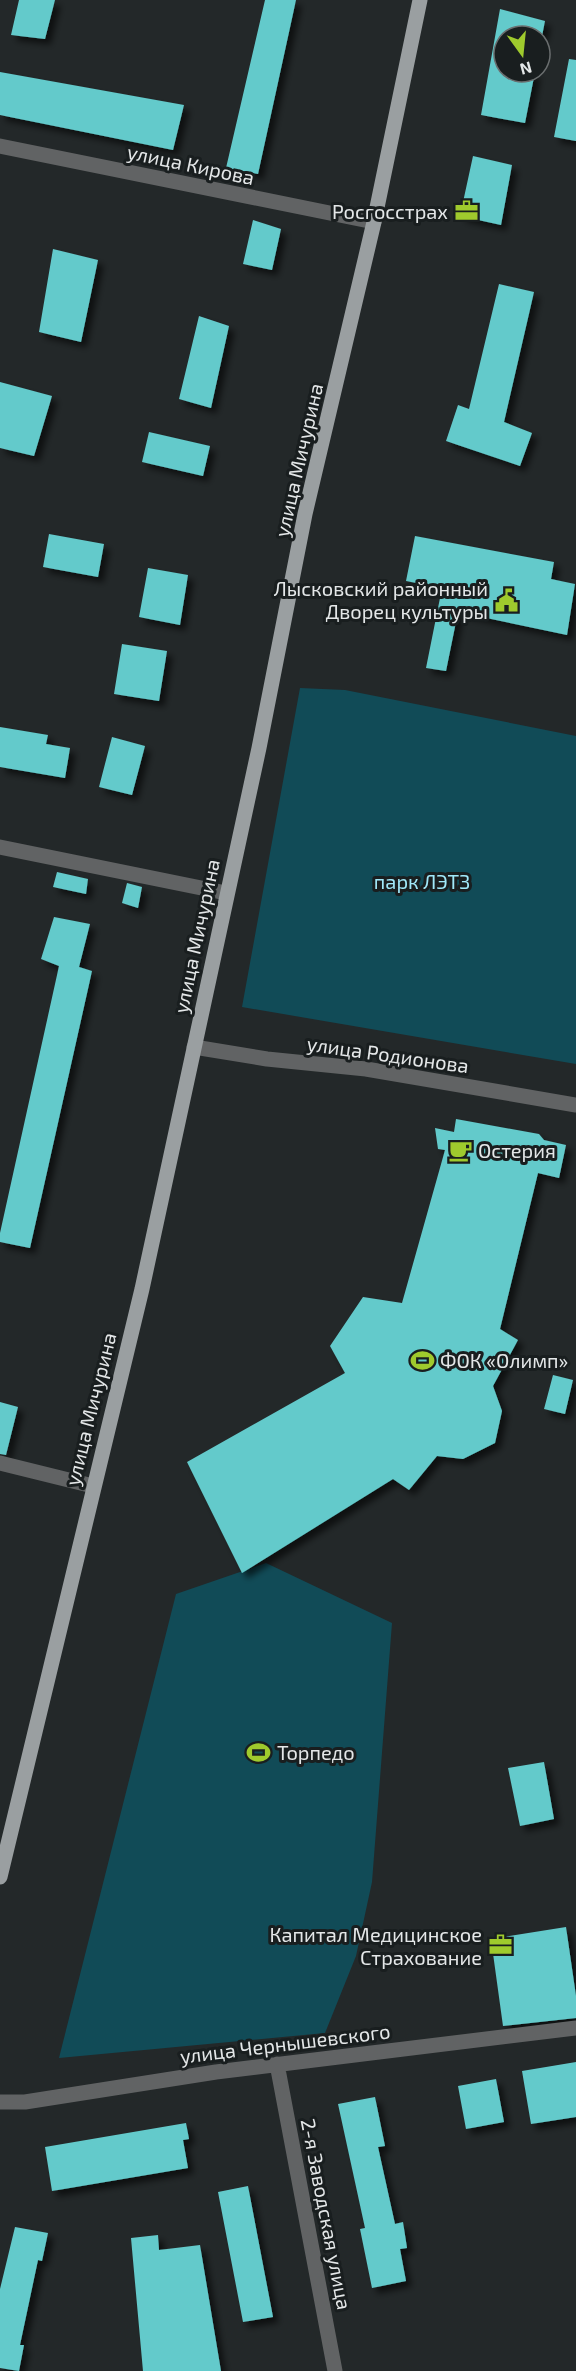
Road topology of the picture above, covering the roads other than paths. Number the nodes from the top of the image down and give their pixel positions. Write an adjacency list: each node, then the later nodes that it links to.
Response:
1 (420, 0): 3 (main road, улица Мичурина)
2 (0, 146): 3 (street, улица Кирова)
3 (374, 222): 5 (main road, улица Мичурина)
4 (0, 847): 5 (street)
5 (226, 893): 6 (main road, улица Мичурина)
6 (194, 1047): 7 (street, улица Родионова); 9 (main road, улица Мичурина)
7 (576, 1105)
8 (0, 1463): 9 (street)
9 (93, 1486): 10 (main road, улица Мичурина)
10 (0, 1877)
11 (576, 2028): 12 (street, улица Чернышевского)
12 (277, 2064): 13 (street, улица Чернышевского); 14 (street, 2-я Заводская улица)
13 (0, 2102)
14 (335, 2371)

